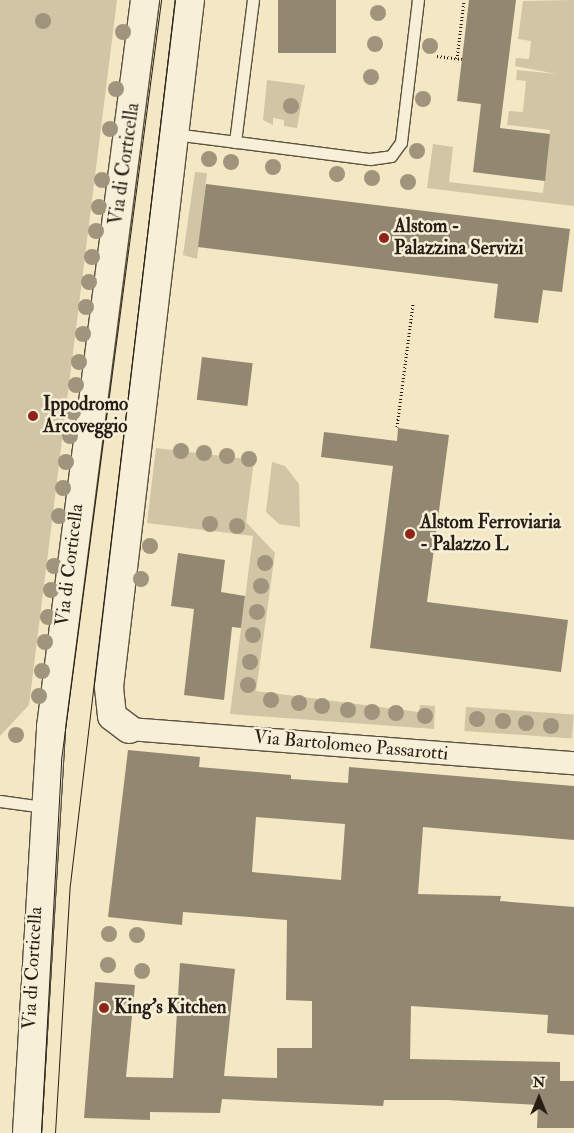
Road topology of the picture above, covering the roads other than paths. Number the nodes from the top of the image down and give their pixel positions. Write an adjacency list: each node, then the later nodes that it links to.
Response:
1 (146, 0): 10 (main road, Via di Corticella)
2 (190, 0): 5 (main road)
3 (253, 0): 6 (lane)
4 (418, 0): 6 (lane)
5 (174, 134): 6 (lane); 7 (main road)
6 (235, 142)
7 (128, 729): 8 (street, Via Bartolomeo Passarotti)
8 (574, 764)
9 (0, 801): 10 (lane)
10 (43, 807): 11 (main road, Via di Corticella)
11 (26, 1133)

